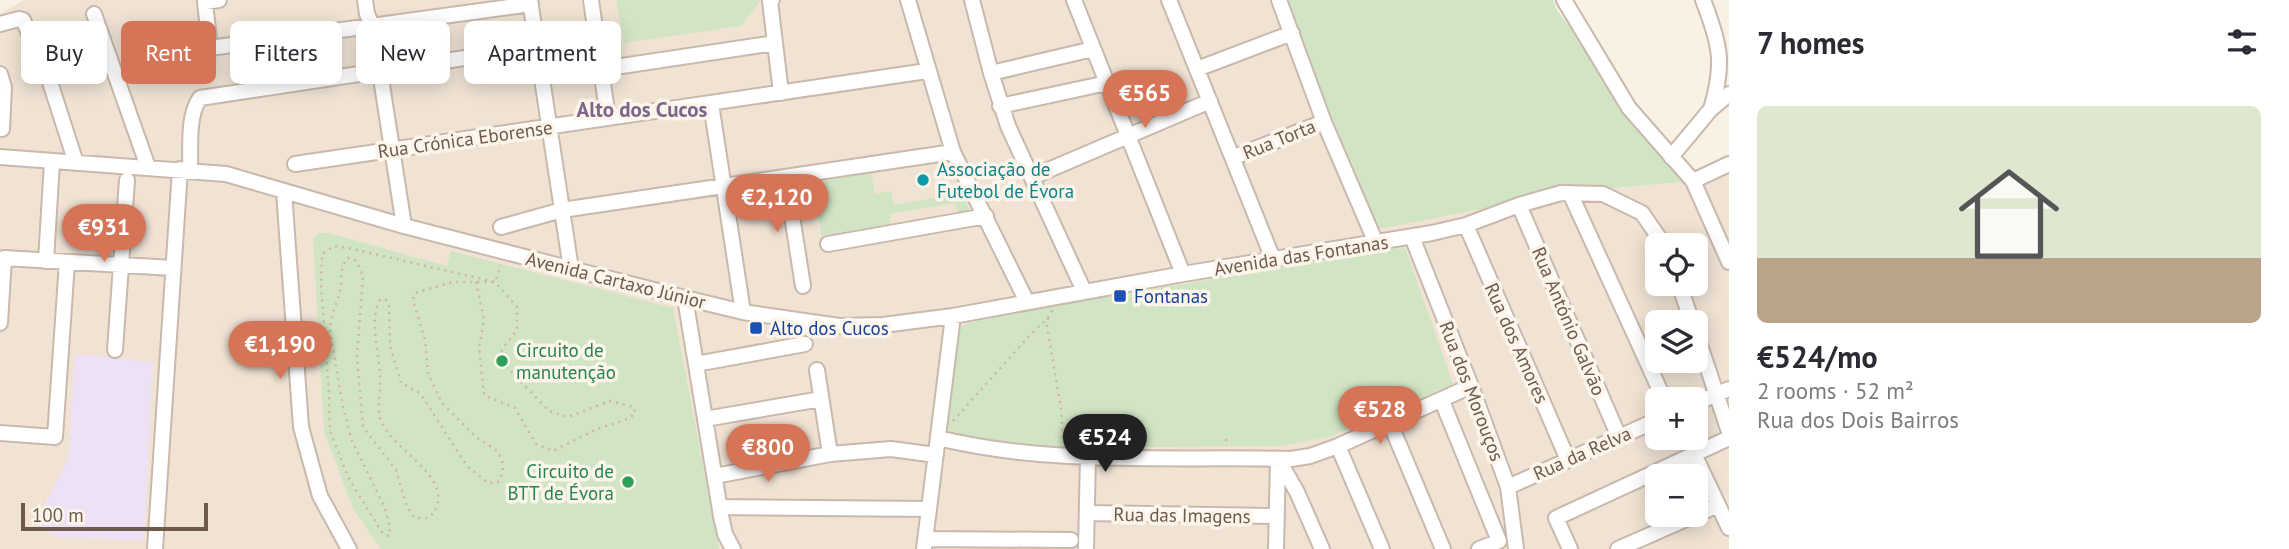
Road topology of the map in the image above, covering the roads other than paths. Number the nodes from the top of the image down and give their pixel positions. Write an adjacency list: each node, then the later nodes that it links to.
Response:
1 (219, 0): 19 (street)
2 (365, 0): 14 (street)
3 (591, 0): 17 (street)
4 (772, 0): 21 (street)
5 (908, 0): 25 (street)
6 (972, 0): 26 (street)
7 (1074, 0): 22 (street)
8 (1169, 0): 24 (street)
9 (1279, 0): 20 (street)
10 (1564, 0): 47 (street)
11 (1703, 0): 38 (street)
12 (531, 2): 15 (street); 16 (street)
13 (94, 13): 53 (street)
14 (370, 21)
15 (411, 21)
16 (534, 21)
17 (594, 21)
18 (0, 24): 50 (street)
19 (356, 29)
20 (1292, 33): 24 (street); 40 (street)
21 (775, 43): 23 (street); 33 (street)
22 (1093, 49): 26 (street); 29 (street)
23 (621, 66)
24 (1197, 69): 35 (street)
25 (927, 71): 33 (street, Rua Crónica Eborense); 45 (street)
26 (991, 73): 37 (street)
27 (0, 74): 42 (street)
28 (356, 74): 54 (street)
29 (1107, 83): 37 (street); 43 (street)
30 (381, 84): 44 (street)
31 (543, 84): 41 (street)
32 (603, 84): 39 (street)
33 (781, 93): 36 (street, Rua Crónica Eborense)
34 (1729, 94): 38 (street)
35 (1210, 101): 43 (street); 46 (street)
36 (711, 104): 39 (street, Rua Crónica Eborense); 59 (street)
37 (1000, 106): 55 (street)
38 (1711, 109): 47 (street)
39 (608, 118): 41 (street, Rua Crónica Eborense)
40 (1324, 122): 46 (street, Rua Torta); 70 (street)
41 (549, 127): 44 (street, Rua Crónica Eborense); 63 (street)
42 (2, 129)
43 (1128, 134): 55 (street); 79 (street)
44 (391, 149): 51 (street, Rua Crónica Eborense); 66 (street)
45 (953, 152): 56 (street); 64 (street)
46 (1234, 157): 72 (street)
47 (1671, 157): 58 (street)
48 (1, 158): 49 (street, Avenida Cartaxo Júnior)
49 (52, 162): 50 (street, Avenida Cartaxo Júnior); 73 (street)
50 (76, 163): 53 (street, Avenida Cartaxo Júnior)
51 (295, 164)
52 (1729, 164): 58 (street)
53 (148, 167): 54 (street, Avenida Cartaxo Júnior)
54 (185, 170): 60 (street, Avenida Cartaxo Júnior); 77 (street)
55 (1032, 177): 81 (street)
56 (786, 178): 59 (street); 80 (street)
57 (127, 180): 76 (street)
58 (1693, 181): 75 (street)
59 (723, 187): 63 (street); 84 (street)
60 (284, 192): 66 (street, Avenida Cartaxo Júnior); 124 (street)
61 (1570, 193): 62 (street, Avenida das Fontanas); 68 (street, Avenida das Fontanas); 94 (street)
62 (1519, 205): 65 (street, Avenida das Fontanas); 104 (street, Rua António Galvão)
63 (562, 210): 67 (street); 78 (street)
64 (986, 216): 71 (street); 83 (street)
65 (1466, 225): 69 (street, Avenida das Fontanas); 112 (street, Rua dos Amores)
66 (404, 226): 78 (street, Avenida Cartaxo Júnior)
67 (501, 227)
68 (1655, 233)
69 (1412, 237): 70 (street, Avenida das Fontanas); 93 (street, Rua dos Morouços)
70 (1376, 243): 72 (street, Avenida das Fontanas)
71 (828, 244)
72 (1273, 259): 79 (street, Avenida das Fontanas)
73 (46, 261): 74 (street); 86 (street)
74 (67, 262): 76 (street); 102 (street)
75 (1729, 262)
76 (121, 265): 77 (street); 88 (street)
77 (173, 268): 123 (street)
78 (570, 269): 82 (street, Avenida Cartaxo Júnior)
79 (1182, 274): 81 (street, Avenida das Fontanas)
80 (803, 286)
81 (1084, 291): 83 (street, Avenida das Fontanas)
82 (685, 298): 84 (street, Avenida Cartaxo Júnior); 90 (street)
83 (1027, 302): 85 (street, Avenida das Fontanas)
84 (743, 312): 85 (street, Avenida Cartaxo Júnior)
85 (953, 316): 103 (street)
86 (0, 323)
87 (805, 344): 90 (street)
88 (114, 351)
89 (1708, 362): 95 (street)
90 (696, 364): 98 (street)
91 (817, 370): 96 (street)
92 (1729, 379): 95 (street)
93 (1471, 386): 97 (street); 114 (street, Rua dos Morouços)
94 (1659, 387)
95 (1719, 389): 101 (street)
96 (821, 400): 98 (street); 107 (street)
97 (1442, 401): 99 (street); 131 (street)
98 (705, 419): 113 (street)
99 (1390, 423): 106 (street); 130 (street)
100 (1645, 425): 104 (street, Rua da Relva)
101 (1729, 432)
102 (0, 433)
103 (938, 435): 109 (street); 110 (street)
104 (1619, 437): 112 (street, Rua da Relva)
105 (1729, 438): 108 (street)
106 (1338, 446): 111 (street); 129 (street)
107 (830, 454): 109 (street); 113 (street)
108 (1695, 454): 115 (street); 133 (street)
109 (936, 455): 116 (street)
110 (1088, 456): 111 (street); 118 (street)
111 (1278, 459): 119 (street); 128 (street)
112 (1568, 460): 114 (street, Rua da Relva)
113 (715, 476): 117 (street)
114 (1508, 487): 132 (street, Rua dos Morouços)
115 (1718, 505): 120 (street); 134 (street)
116 (929, 509): 117 (street); 122 (street)
117 (720, 512): 125 (street)
118 (1087, 513): 119 (street, Rua das Imagens); 126 (street)
119 (1277, 516): 127 (street)
120 (1729, 528)
121 (1071, 540): 122 (street)
122 (925, 544)
123 (156, 549)
124 (349, 549)
125 (733, 549)
126 (1086, 549)
127 (1276, 549)
128 (1322, 549)
129 (1382, 549)
130 (1443, 549)
131 (1479, 549)
132 (1516, 549)
133 (1570, 549)
134 (1618, 549)

